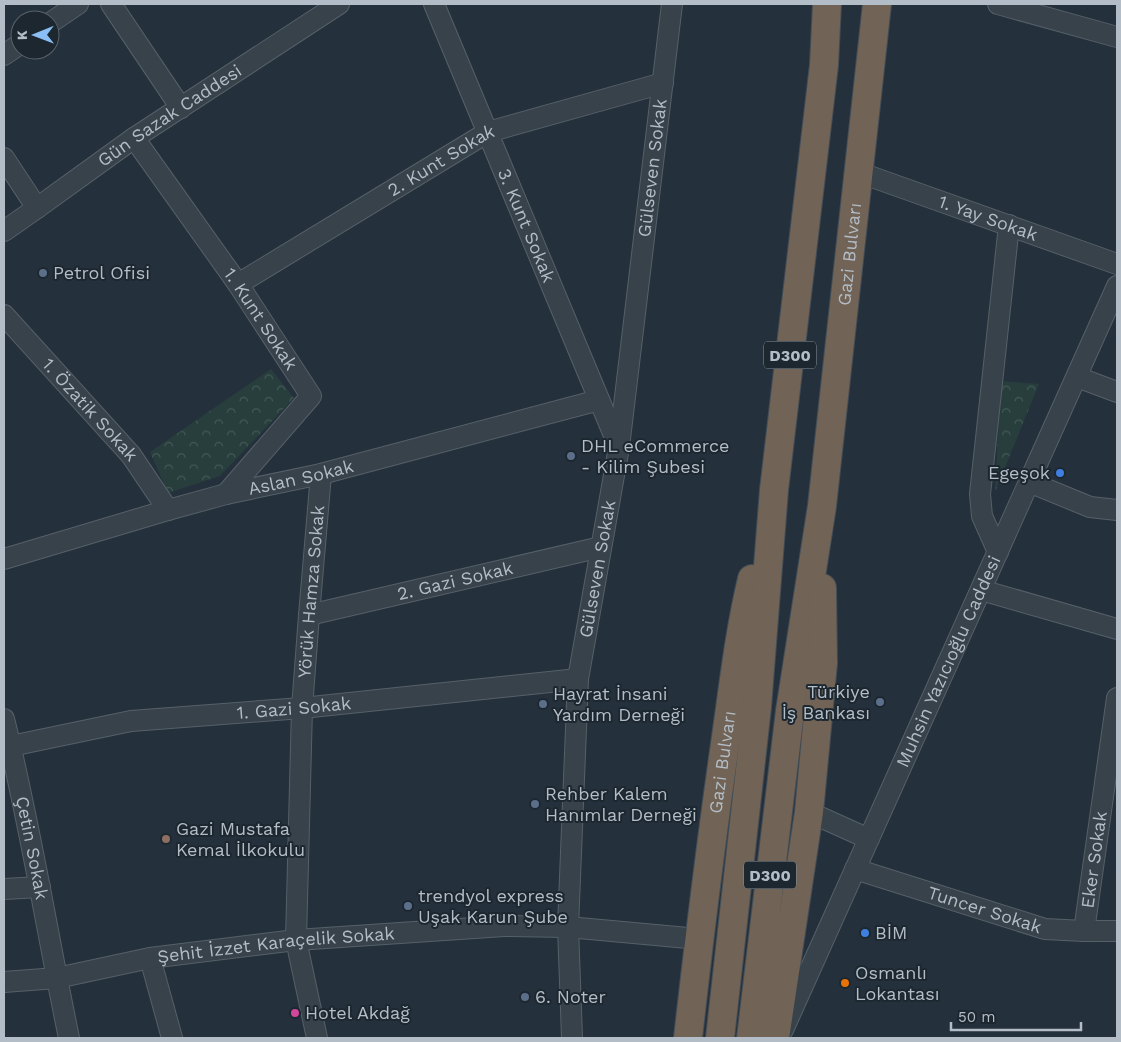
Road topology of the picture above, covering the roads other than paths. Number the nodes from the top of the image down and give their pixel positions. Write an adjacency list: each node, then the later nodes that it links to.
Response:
1 (78, 4): 9 (street)
2 (111, 4): 12 (street)
3 (339, 4): 12 (street, Gün Sazak Caddesi)
4 (434, 4): 13 (street, 3. Kunt Sokak)
5 (672, 4): 11 (street, Gülseven Sokak)
6 (827, 4): 30 (highway, Gazi Bulvarı / D300)
7 (877, 4): 16 (highway, Gazi Bulvarı / D300)
8 (998, 4): 10 (street)
9 (60, 16)
10 (1117, 36)
11 (663, 83): 13 (street, 2. Kunt Sokak); 27 (street, Gülseven Sokak)
12 (181, 108): 14 (street, Gün Sazak Caddesi)
13 (488, 132): 21 (street, 2. Kunt Sokak); 26 (street, 3. Kunt Sokak)
14 (134, 138): 17 (street, Gün Sazak Caddesi); 21 (street, 1. Kunt Sokak)
15 (4, 158): 17 (street)
16 (858, 172): 18 (street, 1. Yay Sokak); 32 (highway, Gazi Bulvarı / D300)
17 (37, 208): 19 (street, Gün Sazak Caddesi)
18 (1009, 225): 20 (street, 1. Yay Sokak); 36 (street)
19 (4, 231)
20 (1117, 264)
21 (238, 284): 31 (street, 1. Kunt Sokak)
22 (1117, 286): 24 (street, Muhsin Yazıcıoğlu Caddesi)
23 (4, 315): 33 (street, 1. Özatik Sokak)
24 (1077, 377): 25 (street); 29 (street, Muhsin Yazıcıoğlu Caddesi)
25 (1117, 392)
26 (599, 400): 27 (street, 3. Kunt Sokak); 28 (street, Aslan Sokak)
27 (619, 447): 35 (street, Gülseven Sokak)
28 (321, 474): 31 (street, Aslan Sokak); 39 (street, Yörük Hamza Sokak)
29 (1029, 482): 34 (street); 36 (street, Muhsin Yazıcıoğlu Caddesi)
30 (774, 490): 54 (highway, Gazi Bulvarı); 64 (highway, Gazi Bulvarı / D300)
31 (226, 494): 33 (street, Aslan Sokak)
32 (822, 506): 46 (highway, Gazi Bulvarı); 65 (highway, Gazi Bulvarı / D300)
33 (168, 510): 37 (street, Aslan Sokak)
34 (1117, 510)
35 (601, 547): 39 (street, 2. Gazi Sokak); 41 (street, Gülseven Sokak)
36 (998, 552): 38 (street, Muhsin Yazıcıoğlu Caddesi)
37 (4, 559)
38 (980, 590): 40 (street); 47 (street, Muhsin Yazıcıoğlu Caddesi)
39 (309, 615): 43 (street, Yörük Hamza Sokak)
40 (1117, 629)
41 (578, 679): 43 (street, 1. Gazi Sokak); 51 (street, Gülseven Sokak)
42 (1117, 698): 52 (street, Eker Sokak)
43 (302, 708): 45 (street, 1. Gazi Sokak); 55 (street, Yörük Hamza Sokak)
44 (4, 718): 45 (street, Çetin Sokak)
45 (9, 757): 49 (street, Çetin Sokak)
46 (809, 812): 47 (street); 66 (highway, Gazi Bulvarı)
47 (869, 839): 48 (street, Muhsin Yazıcıoğlu Caddesi)
48 (855, 869): 52 (street, Tuncer Sokak); 67 (street, Muhsin Yazıcıoğlu Caddesi)
49 (40, 887): 50 (street); 57 (street, Çetin Sokak)
50 (4, 889)
51 (568, 927): 54 (street, Şehit İzzet Karaçelik Sokak); 55 (street, Şehit İzzet Karaçelik Sokak); 62 (street, Gülseven Sokak)
52 (1084, 931): 53 (street, Tuncer Sokak)
53 (1117, 931)
54 (699, 939): 63 (highway, Gazi Bulvarı)
55 (296, 940): 56 (street, Şehit İzzet Karaçelik Sokak); 61 (street, Yörük Hamza Sokak)
56 (150, 958): 57 (street, Şehit İzzet Karaçelik Sokak); 60 (street)
57 (57, 978): 58 (street, Şehit İzzet Karaçelik Sokak); 59 (street, Çetin Sokak)
58 (4, 982)
59 (69, 1038)
60 (172, 1038)
61 (317, 1038)
62 (572, 1038)
63 (688, 1038)
64 (720, 1038)
65 (751, 1038)
66 (775, 1038)
67 (779, 1038)

